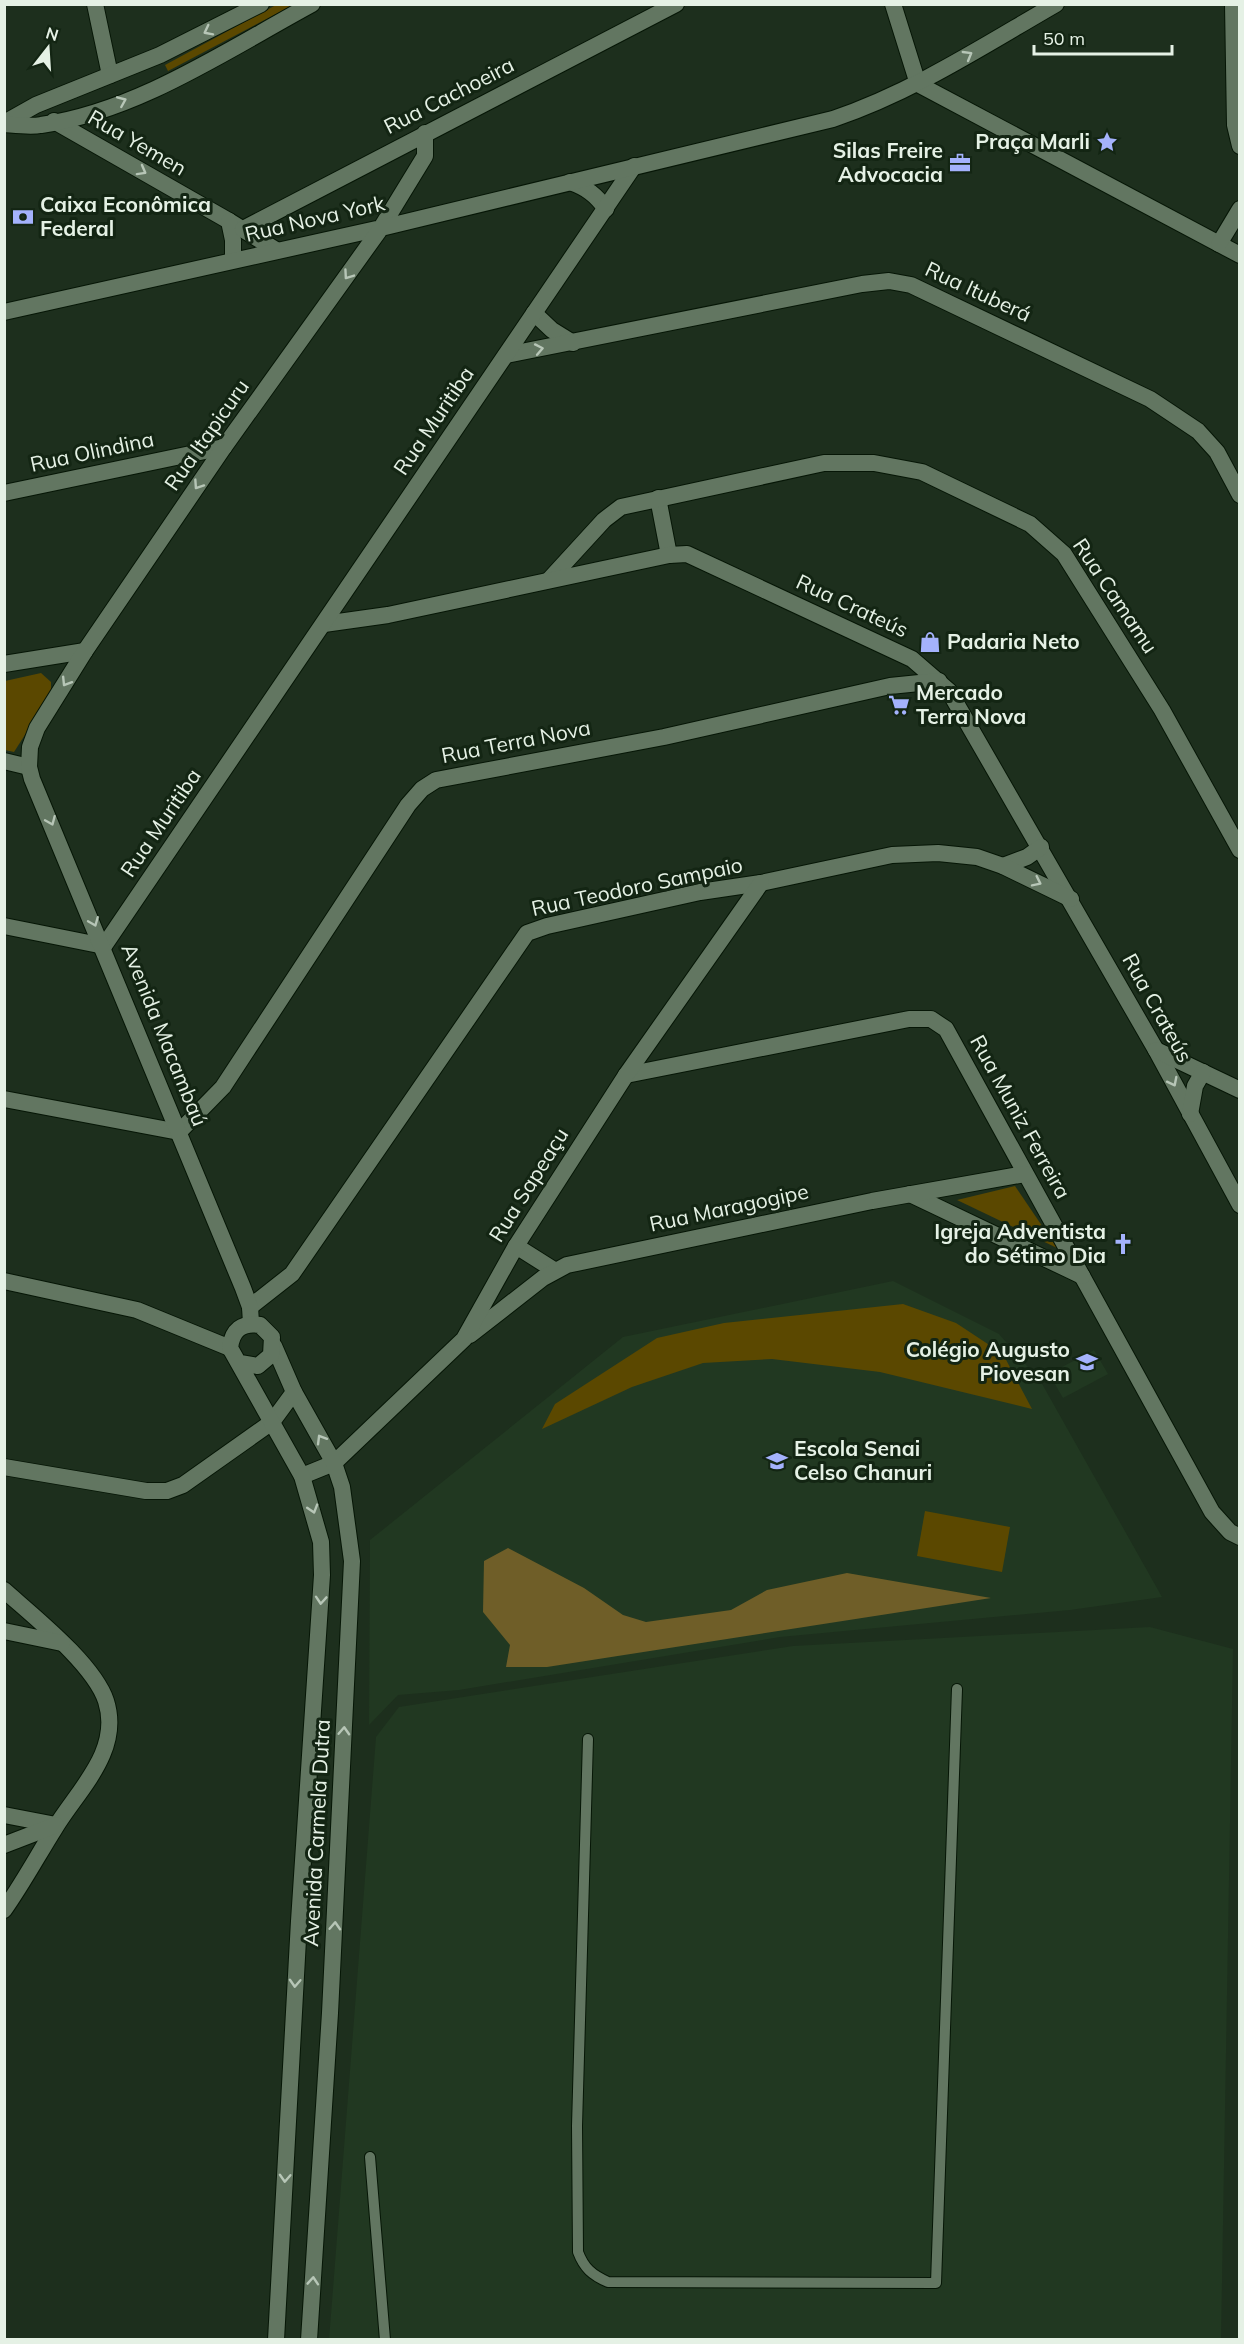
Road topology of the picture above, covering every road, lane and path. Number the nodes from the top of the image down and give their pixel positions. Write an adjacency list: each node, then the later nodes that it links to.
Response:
1 (95, 4): 8 (street)
2 (261, 4): 8 (street, one-way to 8)
3 (312, 4): 10 (street, one-way to 3)
4 (676, 4): 12 (street, Rua Cachoeira)
5 (893, 4): 9 (street)
6 (1056, 4): 9 (street, one-way to 6)
7 (1233, 4): 13 (street)
8 (111, 75): 11 (street)
9 (918, 84): 14 (street); 20 (street)
10 (54, 122): 11 (street); 18 (street, Rua Yemen, one-way to 18)
11 (4, 124)
12 (425, 133): 18 (street, Rua Cachoeira); 19 (street, Rua Itapicuru)
13 (1239, 146)
14 (634, 166): 15 (street, Rua Nova York); 16 (street, Rua Muritiba)
15 (570, 182): 16 (street); 19 (street, Rua Nova York)
16 (606, 209): 25 (street, Rua Muritiba)
17 (1239, 209): 20 (street)
18 (236, 225): 21 (street, Rua Yemen); 23 (street)
19 (381, 228): 21 (street, Rua Nova York); 28 (street, Rua Itapicuru, one-way to 28)
20 (1220, 244): 22 (street)
21 (276, 250): 23 (street, Rua Nova York)
22 (1239, 255)
23 (232, 260): 24 (street, Rua Nova York)
24 (4, 312)
25 (534, 313): 26 (street); 27 (street, Rua Muritiba)
26 (573, 342): 27 (street, Rua Ituberá, one-way to 26); 30 (street, Rua Ituberá)
27 (506, 355): 34 (street, Rua Muritiba)
28 (224, 447): 29 (street, Rua Olindina); 35 (street, Rua Itapicuru, one-way to 35)
29 (4, 494)
30 (1239, 495)
31 (658, 498): 32 (street); 33 (street, Rua Camamu); 43 (street, Rua Camamu)
32 (669, 555): 33 (street, Rua Crateús); 36 (street, Rua Crateús)
33 (549, 580): 34 (street, Rua Crateús)
34 (324, 624): 48 (street, Rua Muritiba)
35 (85, 651): 37 (street); 41 (street, Rua Itapicuru, one-way to 41)
36 (912, 659): 38 (street, Rua Crateús); 39 (street)
37 (4, 664)
38 (939, 681): 39 (street, Rua Terra Nova); 42 (street, Rua Crateús)
39 (890, 686): 55 (street, Rua Terra Nova)
40 (4, 761): 41 (street)
41 (29, 767): 48 (street, Avenida Macambaú, one-way to 48)
42 (1041, 847): 44 (street); 46 (street, Rua Crateús)
43 (1239, 850)
44 (1003, 866): 45 (street, Rua Teodoro Sampaio); 46 (street, Rua Teodoro Sampaio, one-way to 46)
45 (761, 883): 51 (street, Rua Sapeaçu); 63 (street, Rua Teodoro Sampaio)
46 (1071, 899): 49 (street, Rua Crateús)
47 (4, 926): 48 (street)
48 (104, 946): 55 (street, Avenida Macambaú)
49 (1156, 1050): 50 (street); 54 (street, Rua Crateús, one-way to 54)
50 (1203, 1072): 52 (street); 54 (street, Rua Crateús)
51 (626, 1075): 56 (street, Rua Muniz Ferreira); 59 (street, Rua Sapeaçu)
52 (1239, 1090)
53 (4, 1099): 55 (street)
54 (1190, 1114): 58 (street, Rua Crateús)
55 (179, 1132): 63 (street, Avenida Macambaú)
56 (1025, 1174): 57 (street, Rua Maragogipe); 61 (street, Rua Muniz Ferreira)
57 (910, 1194): 60 (street, Rua Maragogipe); 61 (street)
58 (1239, 1205)
59 (516, 1246): 60 (street); 64 (street, Rua Sapeaçu)
60 (554, 1270): 64 (street, Rua Maragogipe)
61 (1082, 1276): 73 (street, Rua Muniz Ferreira)
62 (4, 1281): 66 (street)
63 (251, 1315): 65 (street); 66 (street)
64 (464, 1339): 70 (street, Rua Sapeaçu)
65 (274, 1346): 67 (street); 68 (street, Avenida Carmela Dutra)
66 (230, 1348): 67 (street)
67 (240, 1363): 69 (street, Avenida Carmela Dutra)
68 (294, 1392): 69 (street); 70 (street, Avenida Carmela Dutra, one-way to 68)
69 (272, 1422): 71 (street); 72 (street, Avenida Carmela Dutra)
70 (334, 1463): 72 (street, Rua Sapeaçu); 86 (street, Avenida Carmela Dutra, one-way to 70)
71 (4, 1467)
72 (302, 1476): 85 (street, Avenida Carmela Dutra, one-way to 85)
73 (1239, 1537)
74 (4, 1590): 76 (street)
75 (4, 1631): 76 (street)
76 (65, 1644): 80 (street)
77 (957, 1689): 78 (lane)
78 (588, 1739)
79 (4, 1815): 80 (street)
80 (56, 1825): 81 (street); 83 (street)
81 (4, 1845)
82 (4, 1882): 83 (street)
83 (9, 1904)
84 (370, 2157): 87 (lane)
85 (276, 2340)
86 (309, 2340)
87 (385, 2340)

